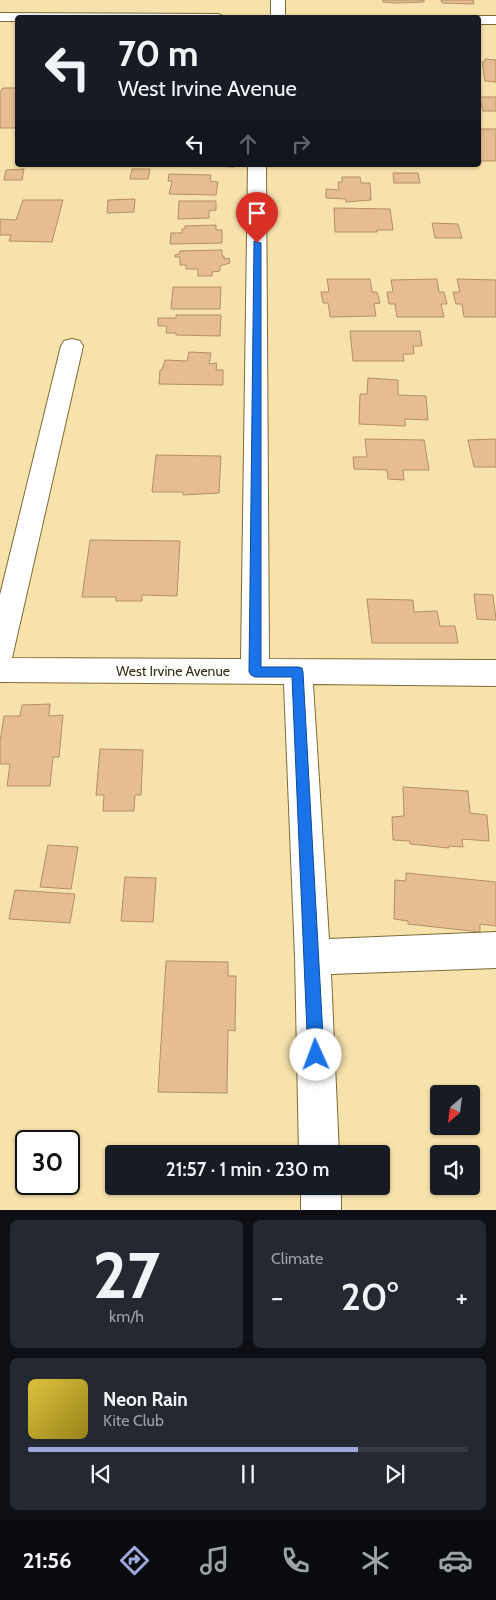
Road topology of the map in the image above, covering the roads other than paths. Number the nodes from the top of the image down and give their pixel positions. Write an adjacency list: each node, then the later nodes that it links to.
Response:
1 (278, 0): 2 (street)
2 (278, 15)
3 (0, 17): 4 (street)
4 (15, 17)
5 (481, 20): 6 (street)
6 (496, 20)
7 (257, 167): 11 (street)
8 (72, 346): 9 (street)
9 (0, 653)
10 (0, 670): 11 (street, West Irvine Avenue)
11 (255, 672): 12 (street, West Irvine Avenue)
12 (298, 672): 13 (street, West Irvine Avenue); 15 (street)
13 (496, 673)
14 (496, 950): 15 (street)
15 (313, 957): 16 (street)
16 (320, 1145)
17 (321, 1195): 18 (street)
18 (322, 1210)

